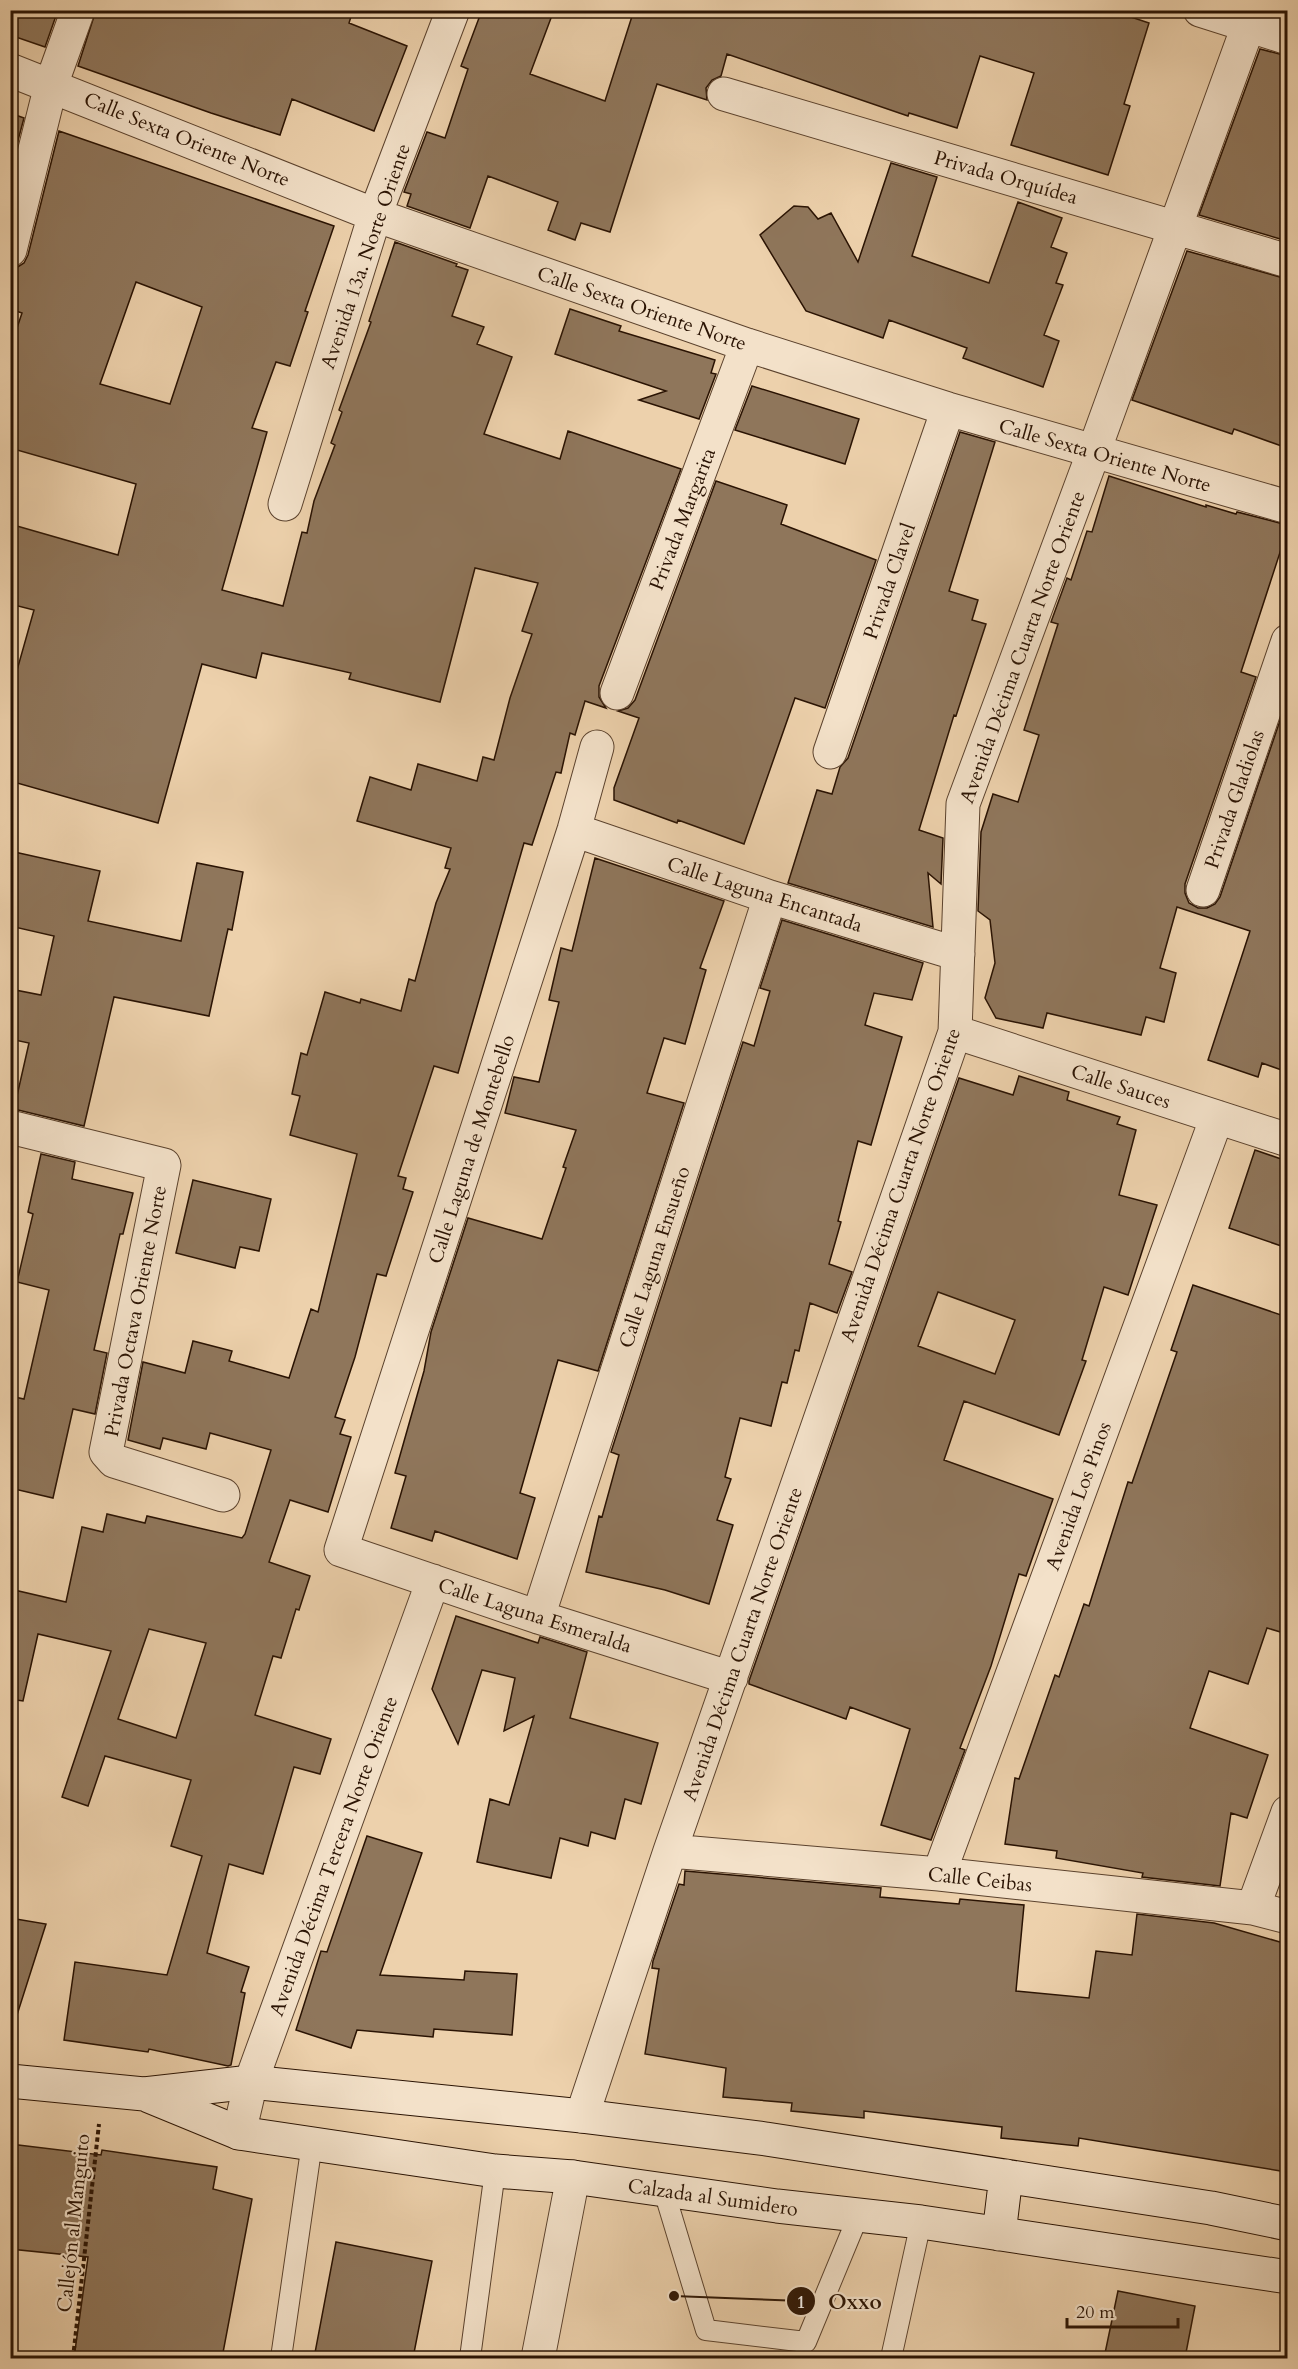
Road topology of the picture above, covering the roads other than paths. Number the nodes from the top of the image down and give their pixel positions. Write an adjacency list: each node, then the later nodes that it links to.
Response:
1 (78, 10): 7 (street)
2 (453, 10): 9 (street, Avenida 13a. Norte Oriente)
3 (1200, 10): 4 (street)
4 (1251, 19): 5 (street); 10 (street, Avenida Décima Cuarta Norte Oriente)
5 (1287, 38)
6 (10, 70): 7 (street, Calle Sexta Oriente Norte)
7 (51, 85): 9 (street, Calle Sexta Oriente Norte); 11 (street)
8 (724, 94): 10 (street, Privada Orquídea)
9 (375, 215): 13 (street, Calle Sexta Oriente Norte); 16 (street, Avenida 13a. Norte Oriente)
10 (1176, 227): 12 (street, Privada Orquídea); 15 (street, Avenida Décima Cuarta Norte Oriente)
11 (10, 250)
12 (1287, 261)
13 (747, 345): 14 (street, Calle Sexta Oriente Norte); 19 (street, Privada Margarita)
14 (948, 409): 15 (street, Calle Sexta Oriente Norte); 21 (street, Privada Clavel)
15 (1094, 452): 17 (street, Calle Sexta Oriente Norte); 25 (street, Avenida Décima Cuarta Norte Oriente)
16 (285, 504)
17 (1287, 507)
18 (1287, 641): 23 (street, Privada Gladiolas)
19 (616, 693)
20 (597, 747): 22 (street, Calle Laguna de Montebello)
21 (830, 752)
22 (574, 831): 24 (street, Calle Laguna Encantada); 31 (street, Calle Laguna de Montebello)
23 (1203, 890)
24 (770, 897): 25 (street, Calle Laguna Encantada); 33 (street, Calle Laguna Ensueño)
25 (958, 954): 26 (street, Avenida Décima Cuarta Norte Oriente)
26 (955, 1032): 27 (street, Calle Sauces); 34 (street, Avenida Décima Cuarta Norte Oriente)
27 (1217, 1117): 29 (street, Calle Sauces); 37 (street, Avenida Los Pinos)
28 (10, 1127): 30 (street, Privada Octava Oriente Norte)
29 (1287, 1140)
30 (224, 1495)
31 (341, 1550): 32 (street, Calle Laguna Esmeralda)
32 (433, 1581): 33 (street, Calle Laguna Esmeralda); 41 (street, Avenida Décima Tercera Norte Oriente)
33 (538, 1617): 34 (street, Calle Laguna Esmeralda)
34 (730, 1677): 36 (street, Avenida Décima Cuarta Norte Oriente)
35 (1287, 1812): 38 (street)
36 (670, 1851): 37 (street, Calle Ceibas); 43 (street, Avenida Décima Cuarta Norte Oriente)
37 (939, 1874): 38 (street, Calle Ceibas)
38 (1253, 1908): 39 (street, Calle Ceibas)
39 (1287, 1917)
40 (10, 2081): 42 (street, Calzada al Sumidero)
41 (252, 2082): 42 (street, Calzada al Sumidero); 43 (street, Calzada al Sumidero); 44 (street, Avenida Décima Tercera Norte Oriente)
42 (144, 2094): 44 (street, Calzada al Sumidero)
43 (582, 2115): 47 (street, Calzada al Sumidero)
44 (239, 2133): 45 (street, Calzada al Sumidero)
45 (312, 2143): 46 (street, Calzada al Sumidero); 55 (lane)
46 (495, 2171): 48 (street, Calzada al Sumidero); 56 (lane)
47 (1006, 2176): 52 (street, Calzada al Sumidero); 53 (street)
48 (573, 2177): 49 (street, Calzada al Sumidero); 57 (street)
49 (664, 2191): 50 (street, Calzada al Sumidero); 50 (lane)
50 (859, 2214): 51 (street, Calzada al Sumidero)
51 (921, 2222): 53 (street, Calzada al Sumidero); 58 (lane)
52 (1287, 2224)
53 (999, 2234): 54 (street, Calzada al Sumidero)
54 (1287, 2277)
55 (281, 2358)
56 (470, 2358)
57 (538, 2358)
58 (891, 2358)

